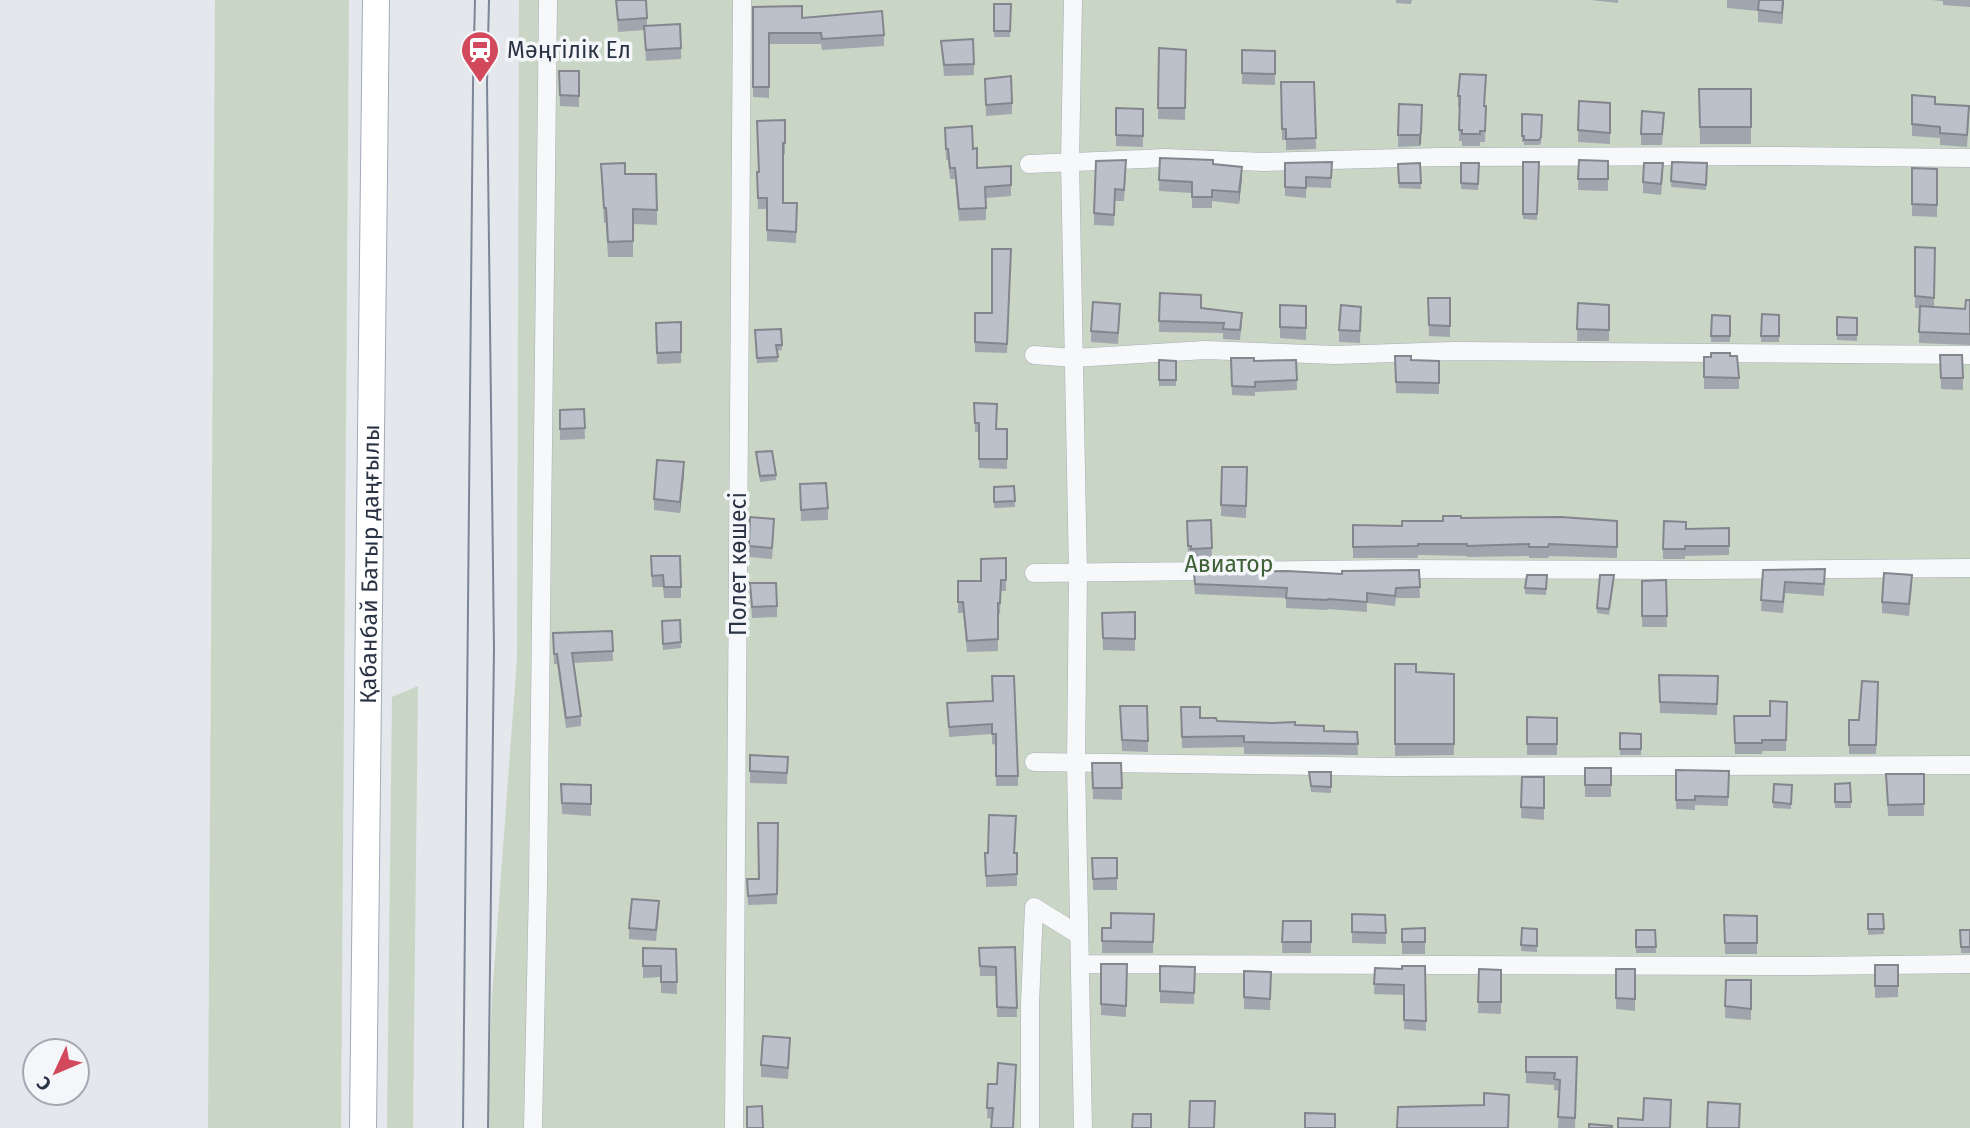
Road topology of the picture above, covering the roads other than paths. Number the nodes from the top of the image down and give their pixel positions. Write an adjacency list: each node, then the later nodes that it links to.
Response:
1 (376, 0): 20 (main road, Қабанбай Батыр даңғылы)
2 (548, 0): 21 (street)
3 (742, 0): 22 (street, Полет көшесі)
4 (1073, 0): 6 (street)
5 (1970, 158): 6 (street)
6 (1070, 161): 7 (street); 10 (street)
7 (1029, 164)
8 (1034, 355): 10 (street)
9 (1970, 355): 10 (street)
10 (1074, 358): 13 (street)
11 (1970, 568): 13 (street)
12 (1034, 573): 13 (street)
13 (1078, 573): 15 (street)
14 (1034, 762): 15 (street)
15 (1076, 764): 16 (street); 17 (street)
16 (1970, 765)
17 (1079, 935): 18 (street); 23 (street)
18 (1081, 964): 19 (street); 24 (street)
19 (1970, 964)
20 (363, 1128)
21 (533, 1128)
22 (734, 1128)
23 (1030, 1128)
24 (1083, 1128)

